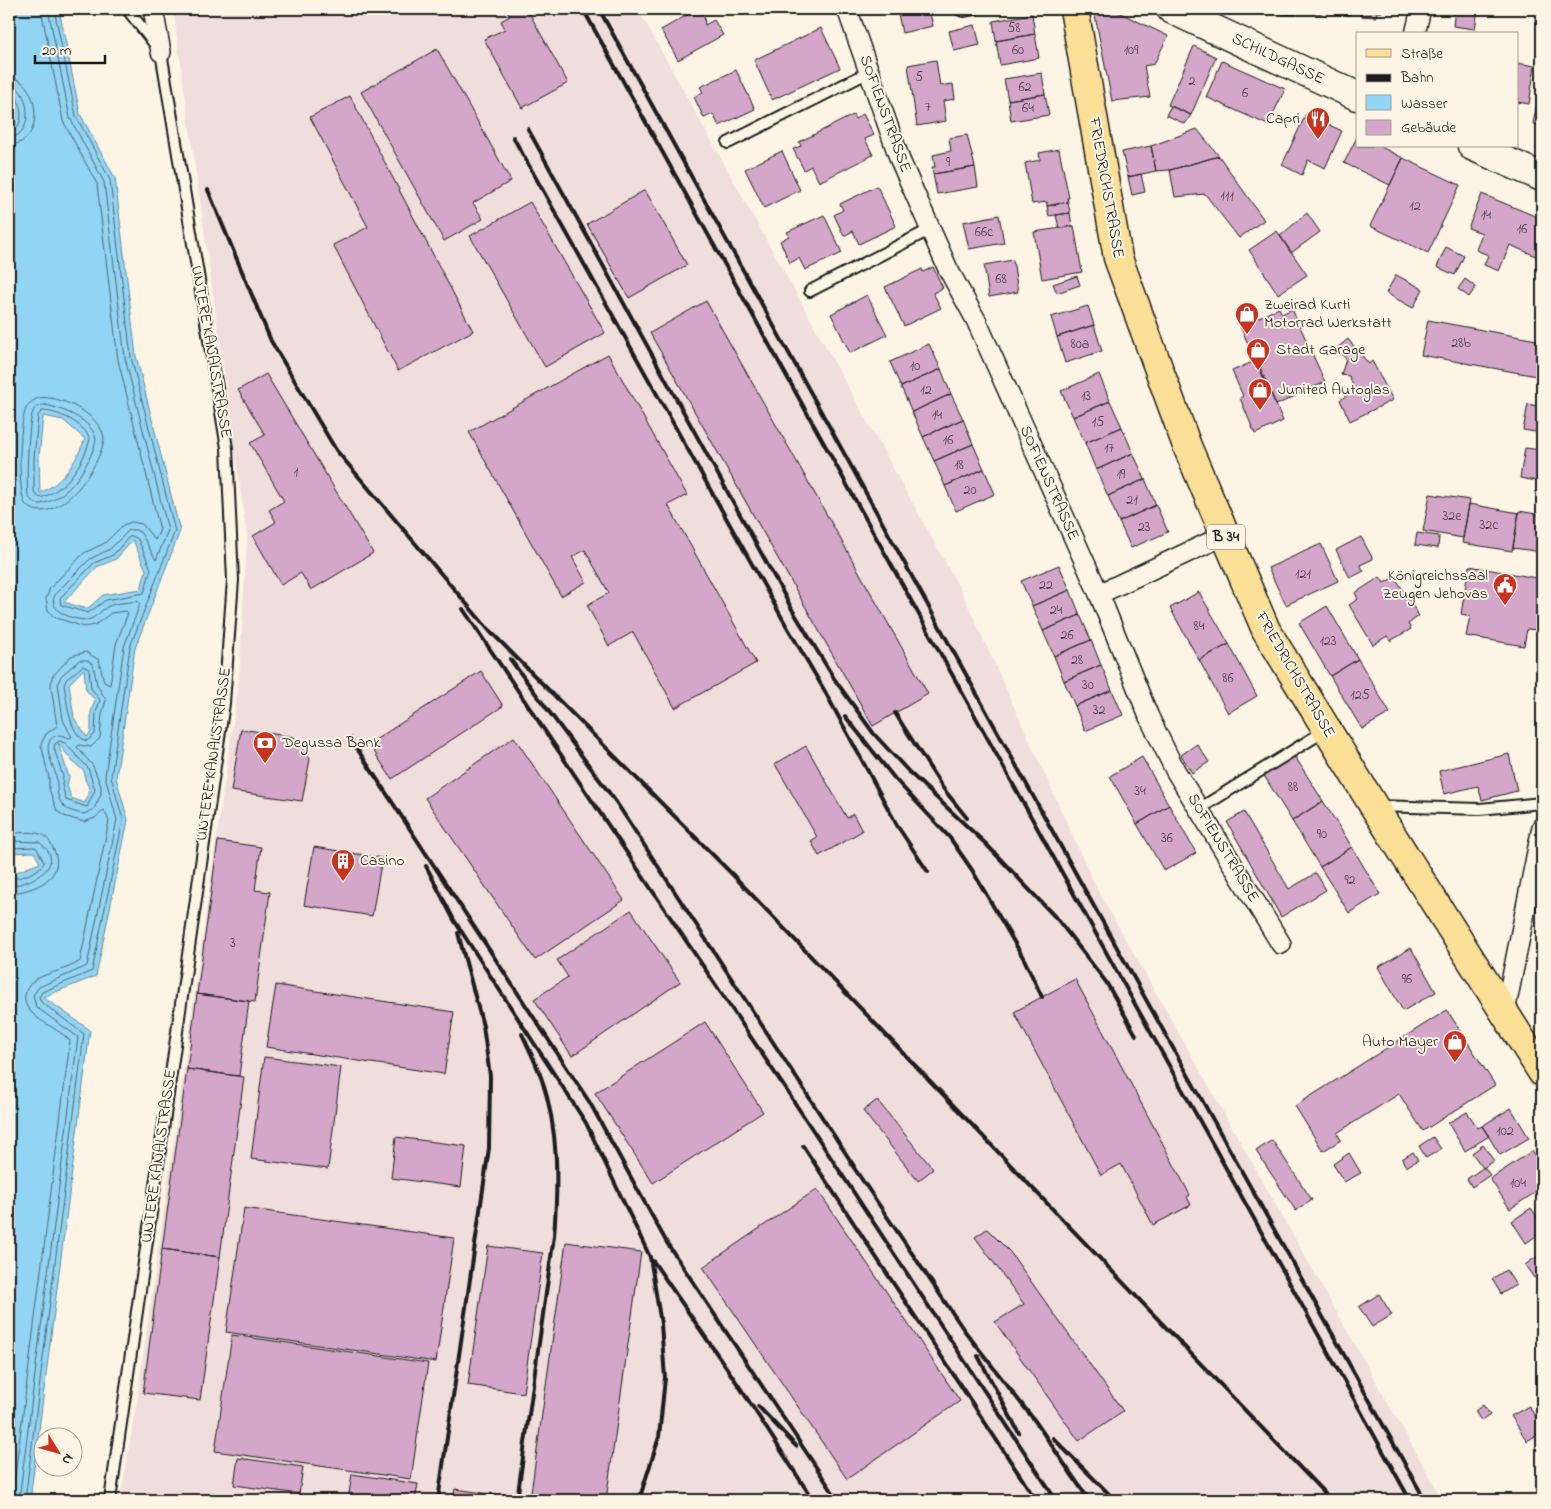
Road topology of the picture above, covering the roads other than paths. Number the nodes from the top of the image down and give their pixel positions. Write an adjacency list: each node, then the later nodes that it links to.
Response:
1 (127, 9): 10 (lane)
2 (153, 9): 10 (street, UNTERE KANALSTRASSE)
3 (847, 9): 11 (street, SOFIENSTRASSE)
4 (959, 9): 5 (lane)
5 (974, 9)
6 (1074, 9): 18 (main road, FRIEDRICHSTRASSE / B 34)
7 (1171, 9): 12 (street, SCHILDGASSE)
8 (1421, 9): 9 (street)
9 (1415, 32)
10 (161, 52): 28 (lane, UNTERE KANALSTRASSE)
11 (869, 72): 13 (lane); 16 (street, SOFIENSTRASSE)
12 (1356, 96)
13 (728, 143)
14 (1476, 148): 15 (street)
15 (1542, 178)
16 (931, 229): 17 (lane); 19 (street, SOFIENSTRASSE)
17 (810, 291)
18 (1225, 535): 19 (street); 20 (main road, FRIEDRICHSTRASSE / B 34)
19 (1099, 594): 23 (street, SOFIENSTRASSE)
20 (1326, 730): 22 (main road, FRIEDRICHSTRASSE / B 34); 23 (lane)
21 (1542, 803): 22 (lane)
22 (1373, 805): 26 (main road, FRIEDRICHSTRASSE / B 34)
23 (1199, 809): 25 (street, SOFIENSTRASSE)
24 (1542, 827): 26 (street)
25 (1281, 944)
26 (1506, 1012): 27 (main road, FRIEDRICHSTRASSE / B 34)
27 (1542, 1072)
28 (110, 1500)

